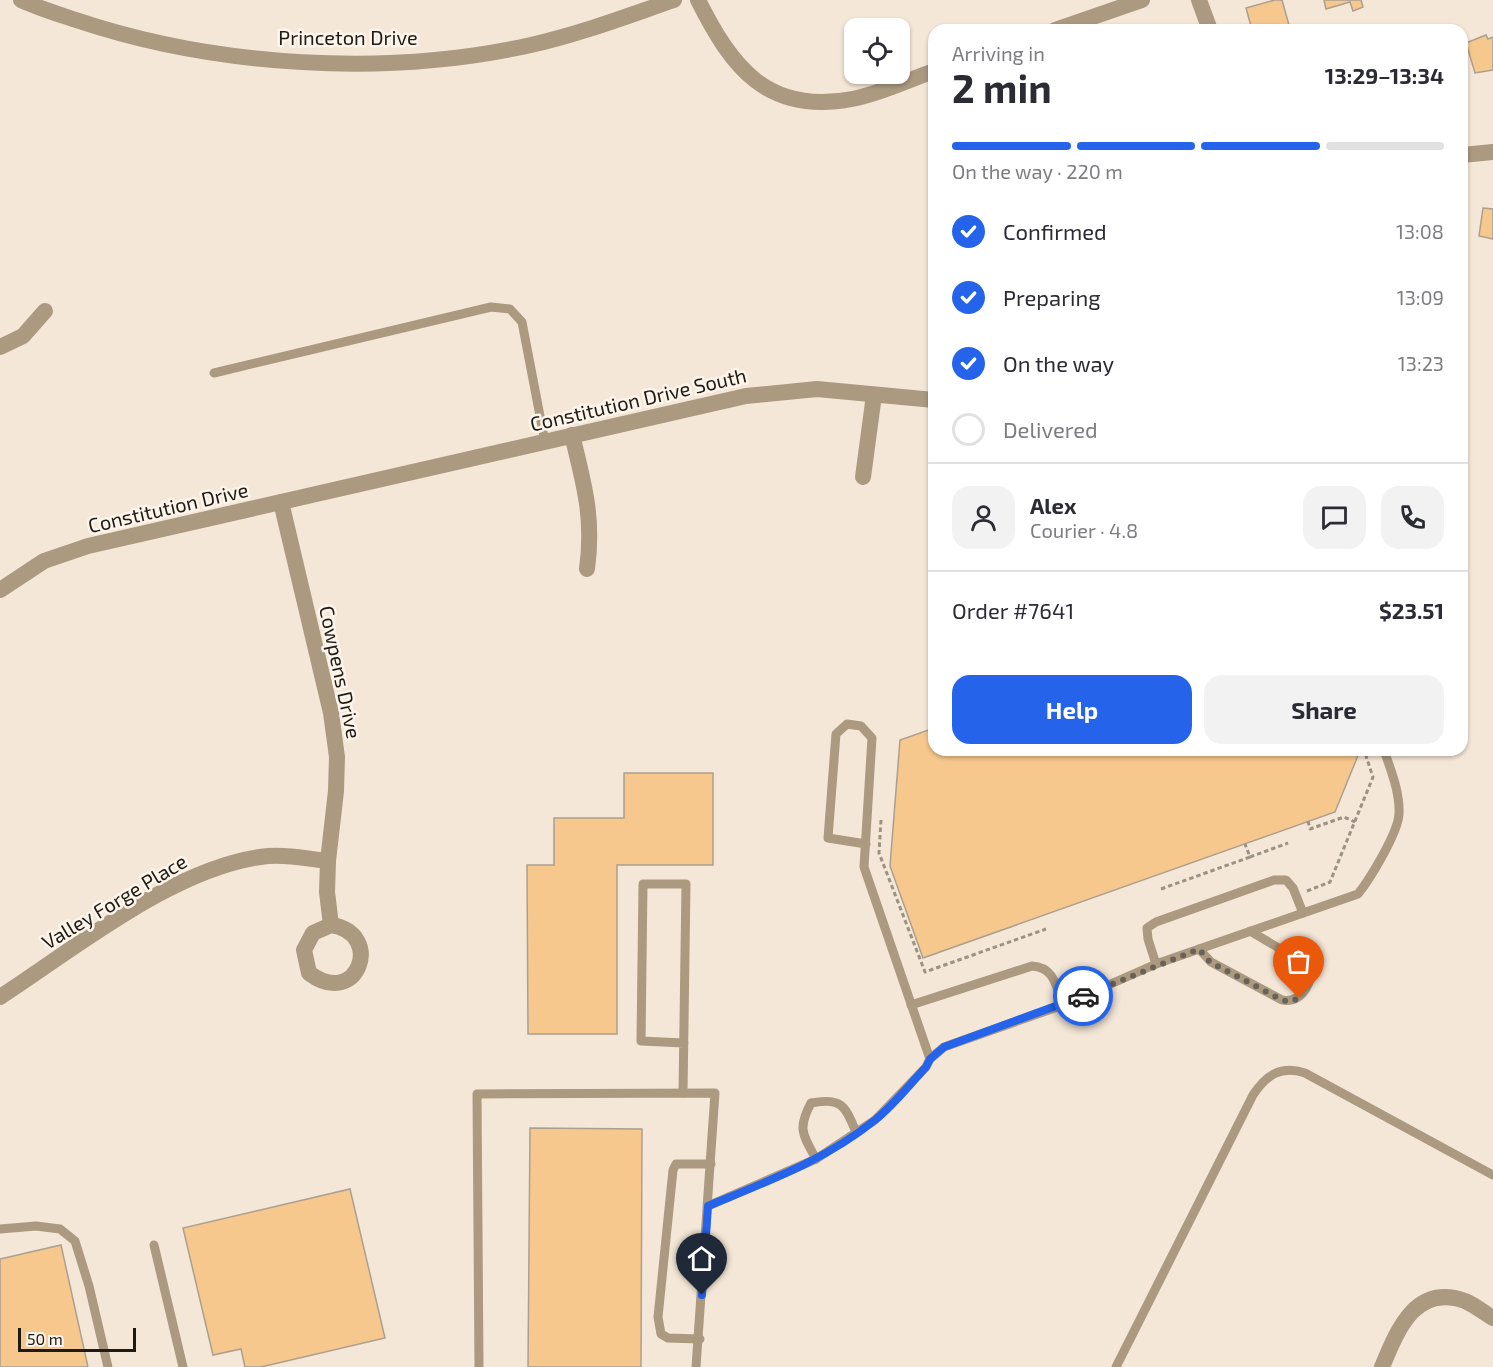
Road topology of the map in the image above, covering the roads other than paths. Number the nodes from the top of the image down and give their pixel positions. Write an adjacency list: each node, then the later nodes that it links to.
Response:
1 (21, 0): 2 (street, Princeton Drive)
2 (674, 0)
3 (698, 0): 8 (street)
4 (1142, 0): 6 (street)
5 (1199, 0): 7 (street)
6 (1072, 24)
7 (1208, 24)
8 (928, 73)
9 (1493, 152): 10 (street)
10 (1468, 154)
11 (45, 311): 12 (street)
12 (0, 347)
13 (214, 373): 17 (lane)
14 (874, 395): 15 (street, Constitution Drive South); 16 (street, Constitution Drive South); 18 (street)
15 (928, 400)
16 (572, 435): 17 (street, Constitution Drive South); 21 (street)
17 (545, 442): 19 (street, Constitution Drive South)
18 (863, 477)
19 (353, 485): 20 (street, Constitution Drive)
20 (280, 502): 22 (street, Constitution Drive); 25 (street, Cowpens Drive)
21 (587, 569)
22 (0, 590)
23 (1388, 756): 26 (lane)
24 (866, 844): 24 (lane); 32 (lane)
25 (328, 861): 27 (street, Cowpens Drive); 31 (street, Valley Forge Place)
26 (1303, 913): 28 (lane); 30 (lane)
27 (332, 925)
28 (1250, 931): 29 (lane); 29 (lane)
29 (1199, 949): 30 (lane)
30 (1156, 964): 33 (lane)
31 (0, 997)
32 (911, 1005): 33 (lane); 35 (lane)
33 (1063, 1005): 35 (lane)
34 (684, 1043): 34 (lane); 36 (lane)
35 (930, 1059): 37 (lane)
36 (683, 1093): 39 (lane); 48 (lane)
37 (856, 1132): 38 (lane); 38 (lane)
38 (816, 1159): 41 (lane)
39 (711, 1164): 41 (lane); 45 (lane)
40 (1493, 1175): 50 (lane)
41 (708, 1206): 45 (lane)
42 (0, 1229): 46 (lane)
43 (154, 1245): 47 (lane)
44 (1493, 1318): 51 (street)
45 (699, 1339): 49 (lane)
46 (108, 1367)
47 (183, 1367)
48 (479, 1367)
49 (696, 1367)
50 (1116, 1367)
51 (1382, 1367)

